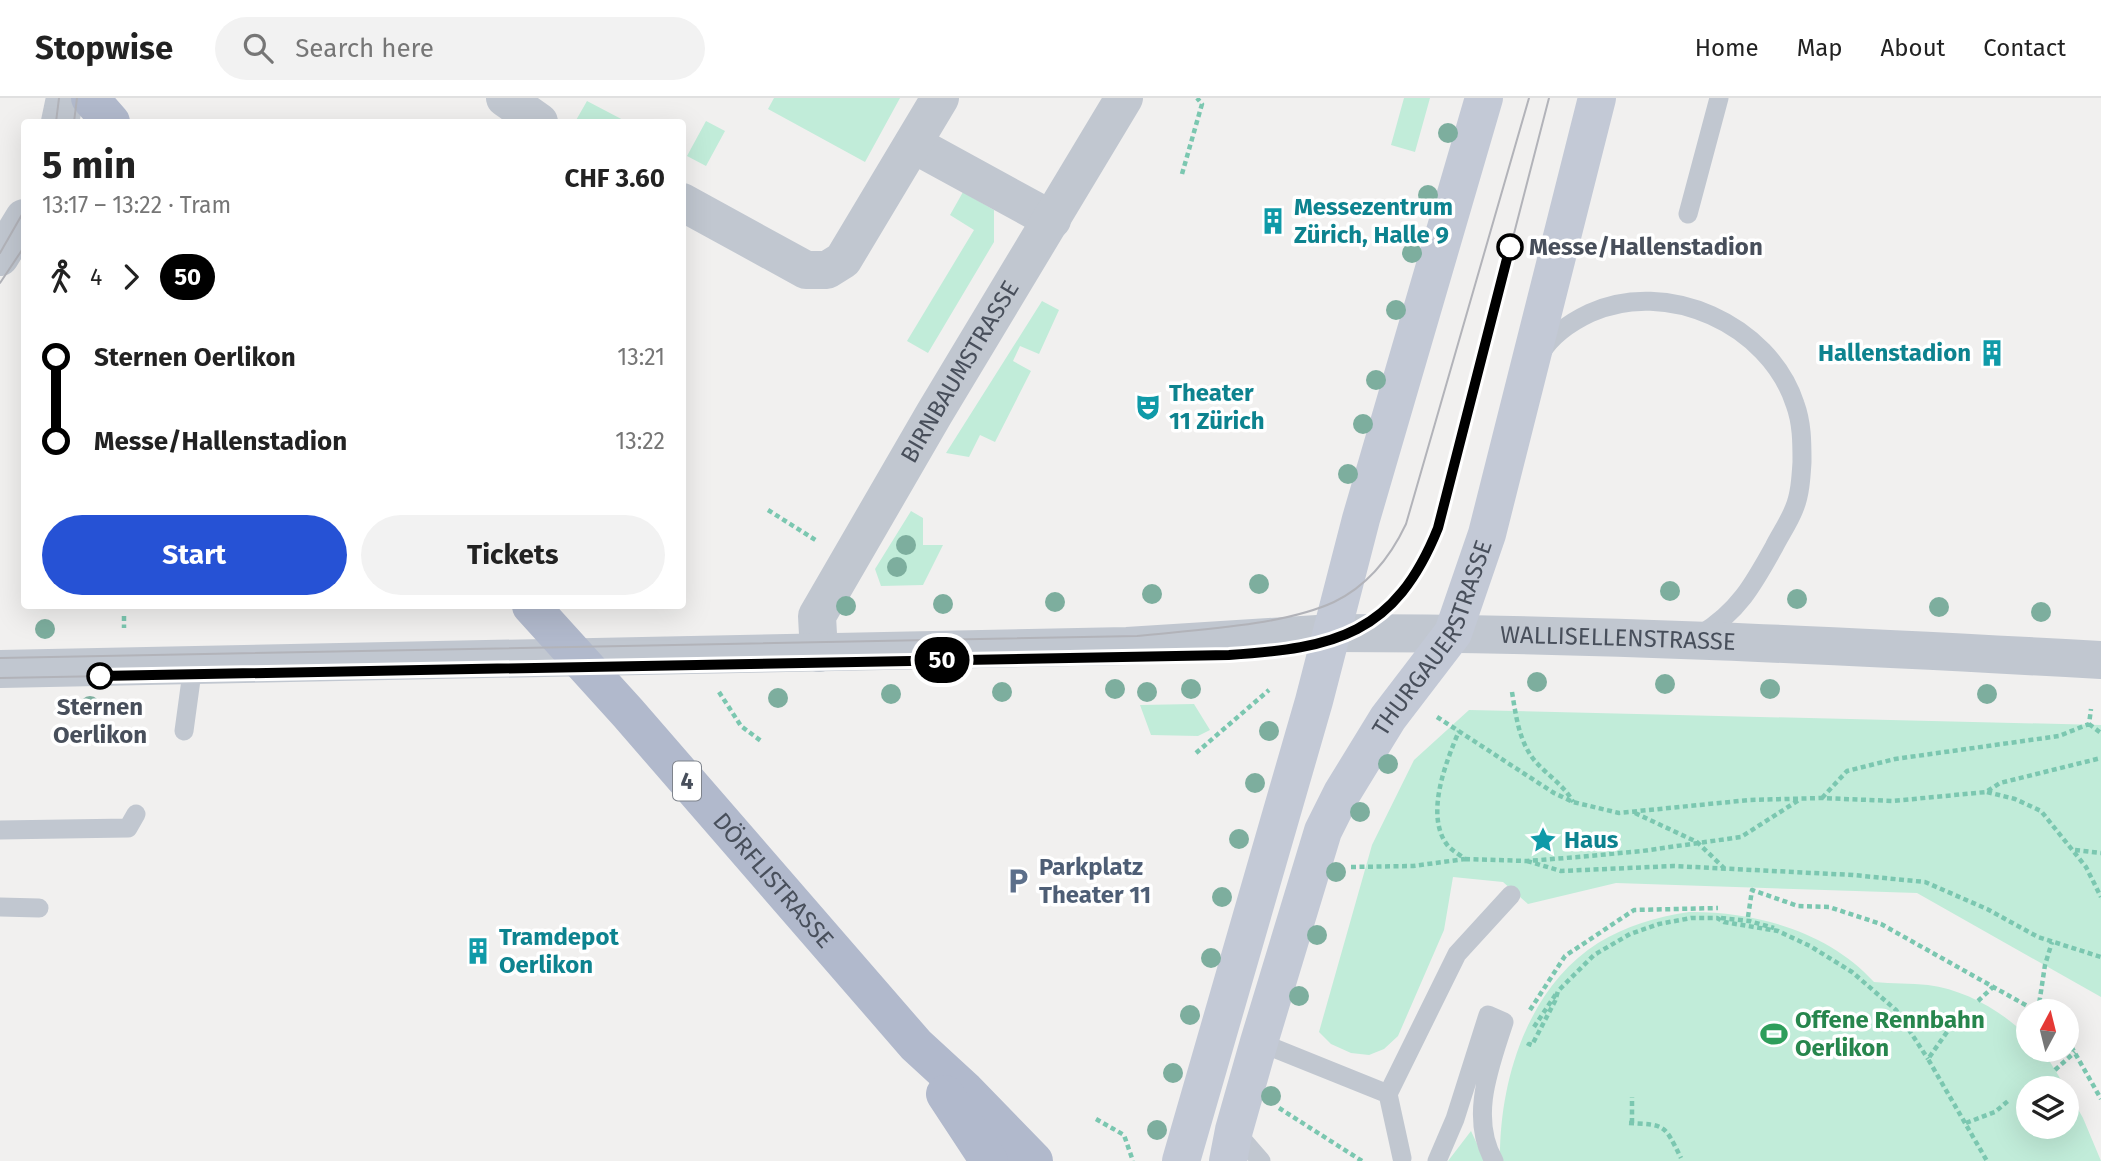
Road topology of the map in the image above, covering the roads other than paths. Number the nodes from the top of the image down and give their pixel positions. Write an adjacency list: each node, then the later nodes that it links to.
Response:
1 (65, 98): 8 (street)
2 (90, 98): 9 (main road)
3 (940, 98): 10 (street)
4 (1124, 98): 13 (street, BIRNBAUMSTRASSE)
5 (1484, 98): 18 (main road)
6 (1597, 98): 16 (main road, THURGAUERSTRASSE)
7 (1718, 98): 12 (lane)
8 (61, 119)
9 (108, 119)
10 (913, 144): 11 (street); 13 (street)
11 (686, 204)
12 (1688, 214)
13 (1052, 220): 21 (street, BIRNBAUMSTRASSE)
14 (21, 223): 15 (street)
15 (0, 257)
16 (1526, 378): 19 (main road, THURGAUERSTRASSE); 20 (lane)
17 (534, 609): 22 (main road, DÖRFLISTRASSE / 4)
18 (1333, 633): 19 (street, WALLISELLENSTRASSE); 21 (street, WALLISELLENSTRASSE); 39 (main road)
19 (1453, 633): 20 (street, WALLISELLENSTRASSE); 32 (main road, THURGAUERSTRASSE)
20 (1690, 641): 23 (street, WALLISELLENSTRASSE)
21 (819, 653): 22 (street, WALLISELLENSTRASSE)
22 (577, 658): 24 (street, WALLISELLENSTRASSE); 33 (main road, DÖRFLISTRASSE / 4)
23 (2101, 660)
24 (193, 665): 25 (street, WALLISELLENSTRASSE); 26 (lane)
25 (0, 669)
26 (184, 731)
27 (136, 814): 28 (lane)
28 (0, 830)
29 (1511, 895): 34 (lane)
30 (0, 907): 31 (lane)
31 (39, 908)
32 (1259, 1042): 34 (lane); 35 (main road, THURGAUERSTRASSE)
33 (931, 1060): 37 (main road, DÖRFLISTRASSE / 4); 38 (main road, DÖRFLISTRASSE / 4)
34 (1388, 1094): 36 (lane)
35 (1231, 1145): 40 (lane)
36 (1402, 1158)
37 (989, 1161)
38 (1034, 1161)
39 (1181, 1161)
40 (1261, 1161)
41 (1437, 1161): 42 (lane)
42 (1494, 1161)

